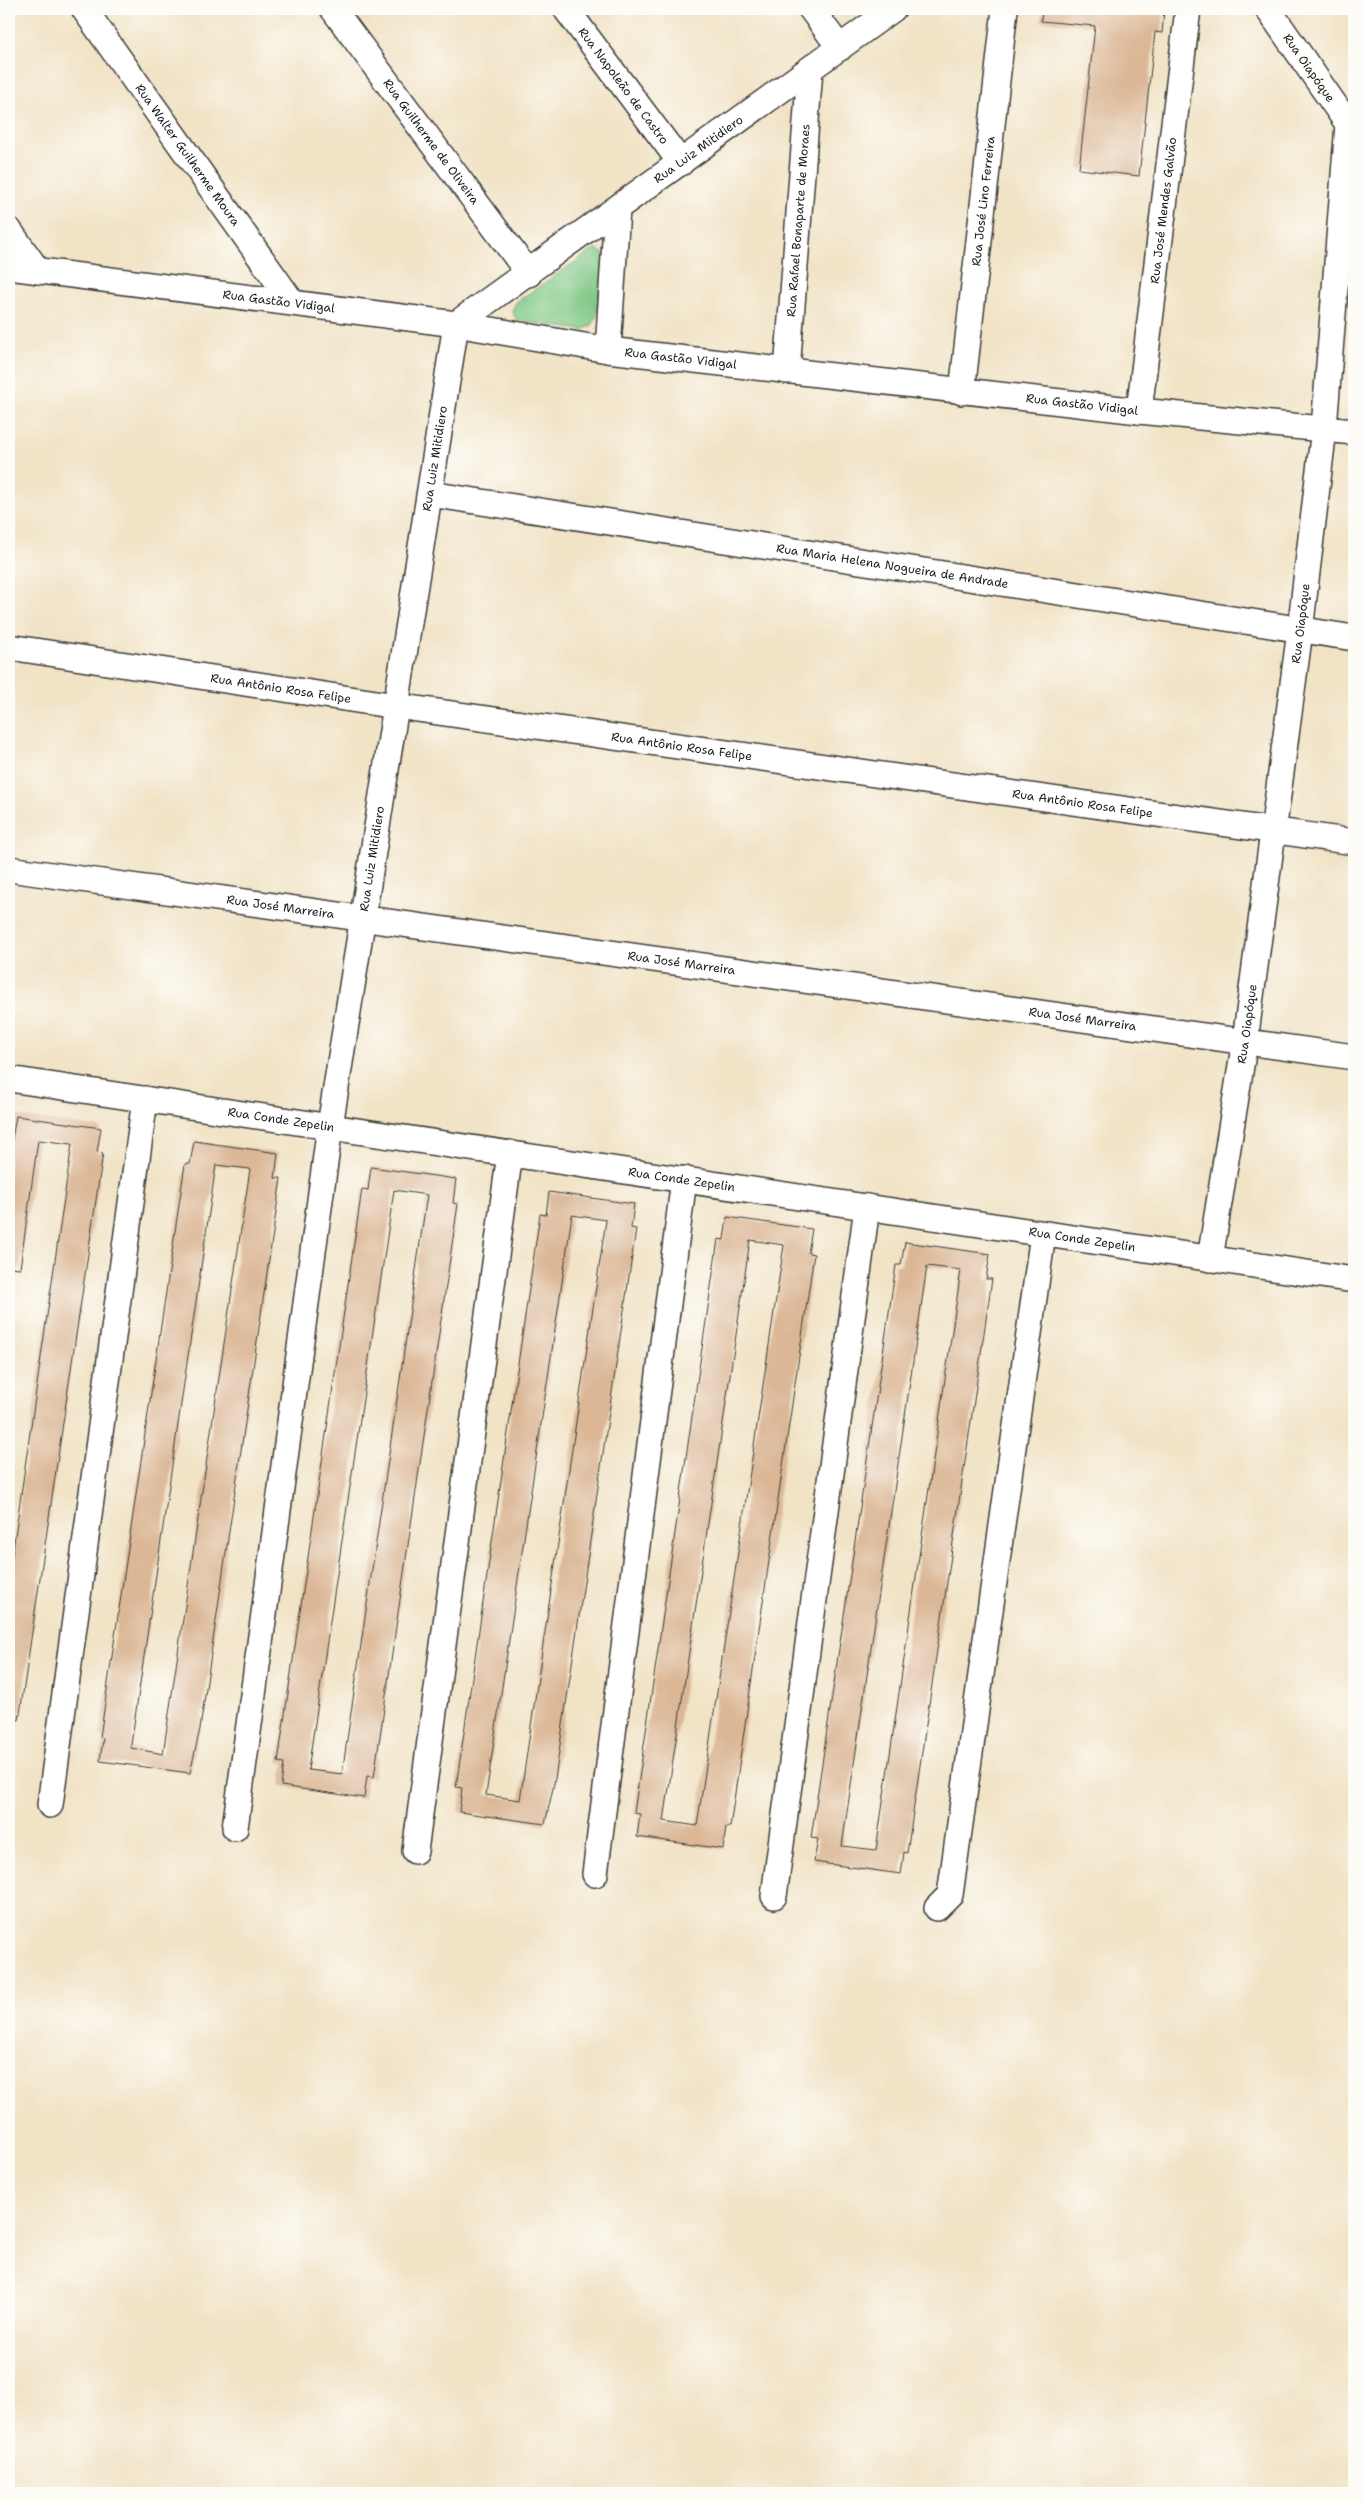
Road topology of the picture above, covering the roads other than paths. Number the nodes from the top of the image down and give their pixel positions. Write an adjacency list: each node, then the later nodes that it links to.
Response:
1 (84, 9): 18 (street, Rua Walter Guilherme Moura)
2 (333, 9): 17 (street, Rua Guilherme de Oliveira)
3 (566, 9): 12 (street, Rua Napoleão de Castro)
4 (810, 9): 9 (street)
5 (893, 9): 9 (street, Rua Luiz Mitidiero)
6 (1005, 9): 22 (street, Rua José Lino Ferreira)
7 (1188, 9): 23 (street, Rua José Mendes Galvão)
8 (1268, 9): 11 (street, Rua Oiapóque)
9 (840, 48): 10 (street, Rua Luiz Mitidiero)
10 (810, 69): 12 (street, Rua Luiz Mitidiero); 21 (street, Rua Rafael Bonaparte de Moraes)
11 (1351, 122): 24 (street, Rua Oiapóque)
12 (681, 163): 13 (street, Rua Luiz Mitidiero)
13 (617, 210): 17 (street, Rua Luiz Mitidiero); 20 (street)
14 (9, 230): 16 (street)
15 (9, 267): 16 (street, Rua Gastão Vidigal)
16 (38, 271): 18 (street, Rua Gastão Vidigal)
17 (529, 274): 19 (street, Rua Luiz Mitidiero)
18 (292, 302): 19 (street, Rua Gastão Vidigal)
19 (456, 324): 20 (street, Rua Gastão Vidigal); 26 (street, Rua Luiz Mitidiero)
20 (608, 350): 21 (street, Rua Gastão Vidigal)
21 (787, 371): 22 (street, Rua Gastão Vidigal)
22 (962, 392): 23 (street, Rua Gastão Vidigal)
23 (1138, 411): 24 (street, Rua Gastão Vidigal)
24 (1324, 428): 25 (street, Rua Gastão Vidigal); 27 (street, Rua Oiapóque)
25 (1354, 432)
26 (430, 494): 27 (street, Rua Maria Helena Nogueira de Andrade); 30 (street, Rua Luiz Mitidiero)
27 (1300, 631): 28 (street, Rua Maria Helena Nogueira de Andrade); 31 (street, Rua Oiapóque)
28 (1354, 638)
29 (9, 647): 30 (street, Rua Antônio Rosa Felipe)
30 (396, 706): 31 (street, Rua Antônio Rosa Felipe); 34 (street, Rua Luiz Mitidiero)
31 (1274, 831): 32 (street, Rua Antônio Rosa Felipe); 35 (street, Rua Oiapóque)
32 (1354, 842)
33 (9, 869): 34 (street, Rua José Marreira)
34 (363, 918): 35 (street, Rua José Marreira); 39 (street, Rua Luiz Mitidiero)
35 (1245, 1041): 36 (street, Rua José Marreira); 44 (street, Rua Oiapóque)
36 (1354, 1057)
37 (9, 1079): 38 (street, Rua Conde Zepelin)
38 (145, 1099): 39 (street, Rua Conde Zepelin); 46 (street)
39 (330, 1126): 40 (street, Rua Conde Zepelin); 47 (street, Rua Luiz Mitidiero)
40 (510, 1153): 41 (street, Rua Conde Zepelin); 48 (street)
41 (684, 1180): 42 (street, Rua Conde Zepelin); 49 (street)
42 (867, 1207): 43 (street, Rua Conde Zepelin); 50 (street)
43 (1043, 1234): 44 (street, Rua Conde Zepelin); 51 (street)
44 (1210, 1259): 45 (street, Rua Conde Zepelin)
45 (1354, 1280)
46 (50, 1805)
47 (235, 1828)
48 (415, 1851)
49 (595, 1874)
50 (774, 1896)
51 (937, 1908)

